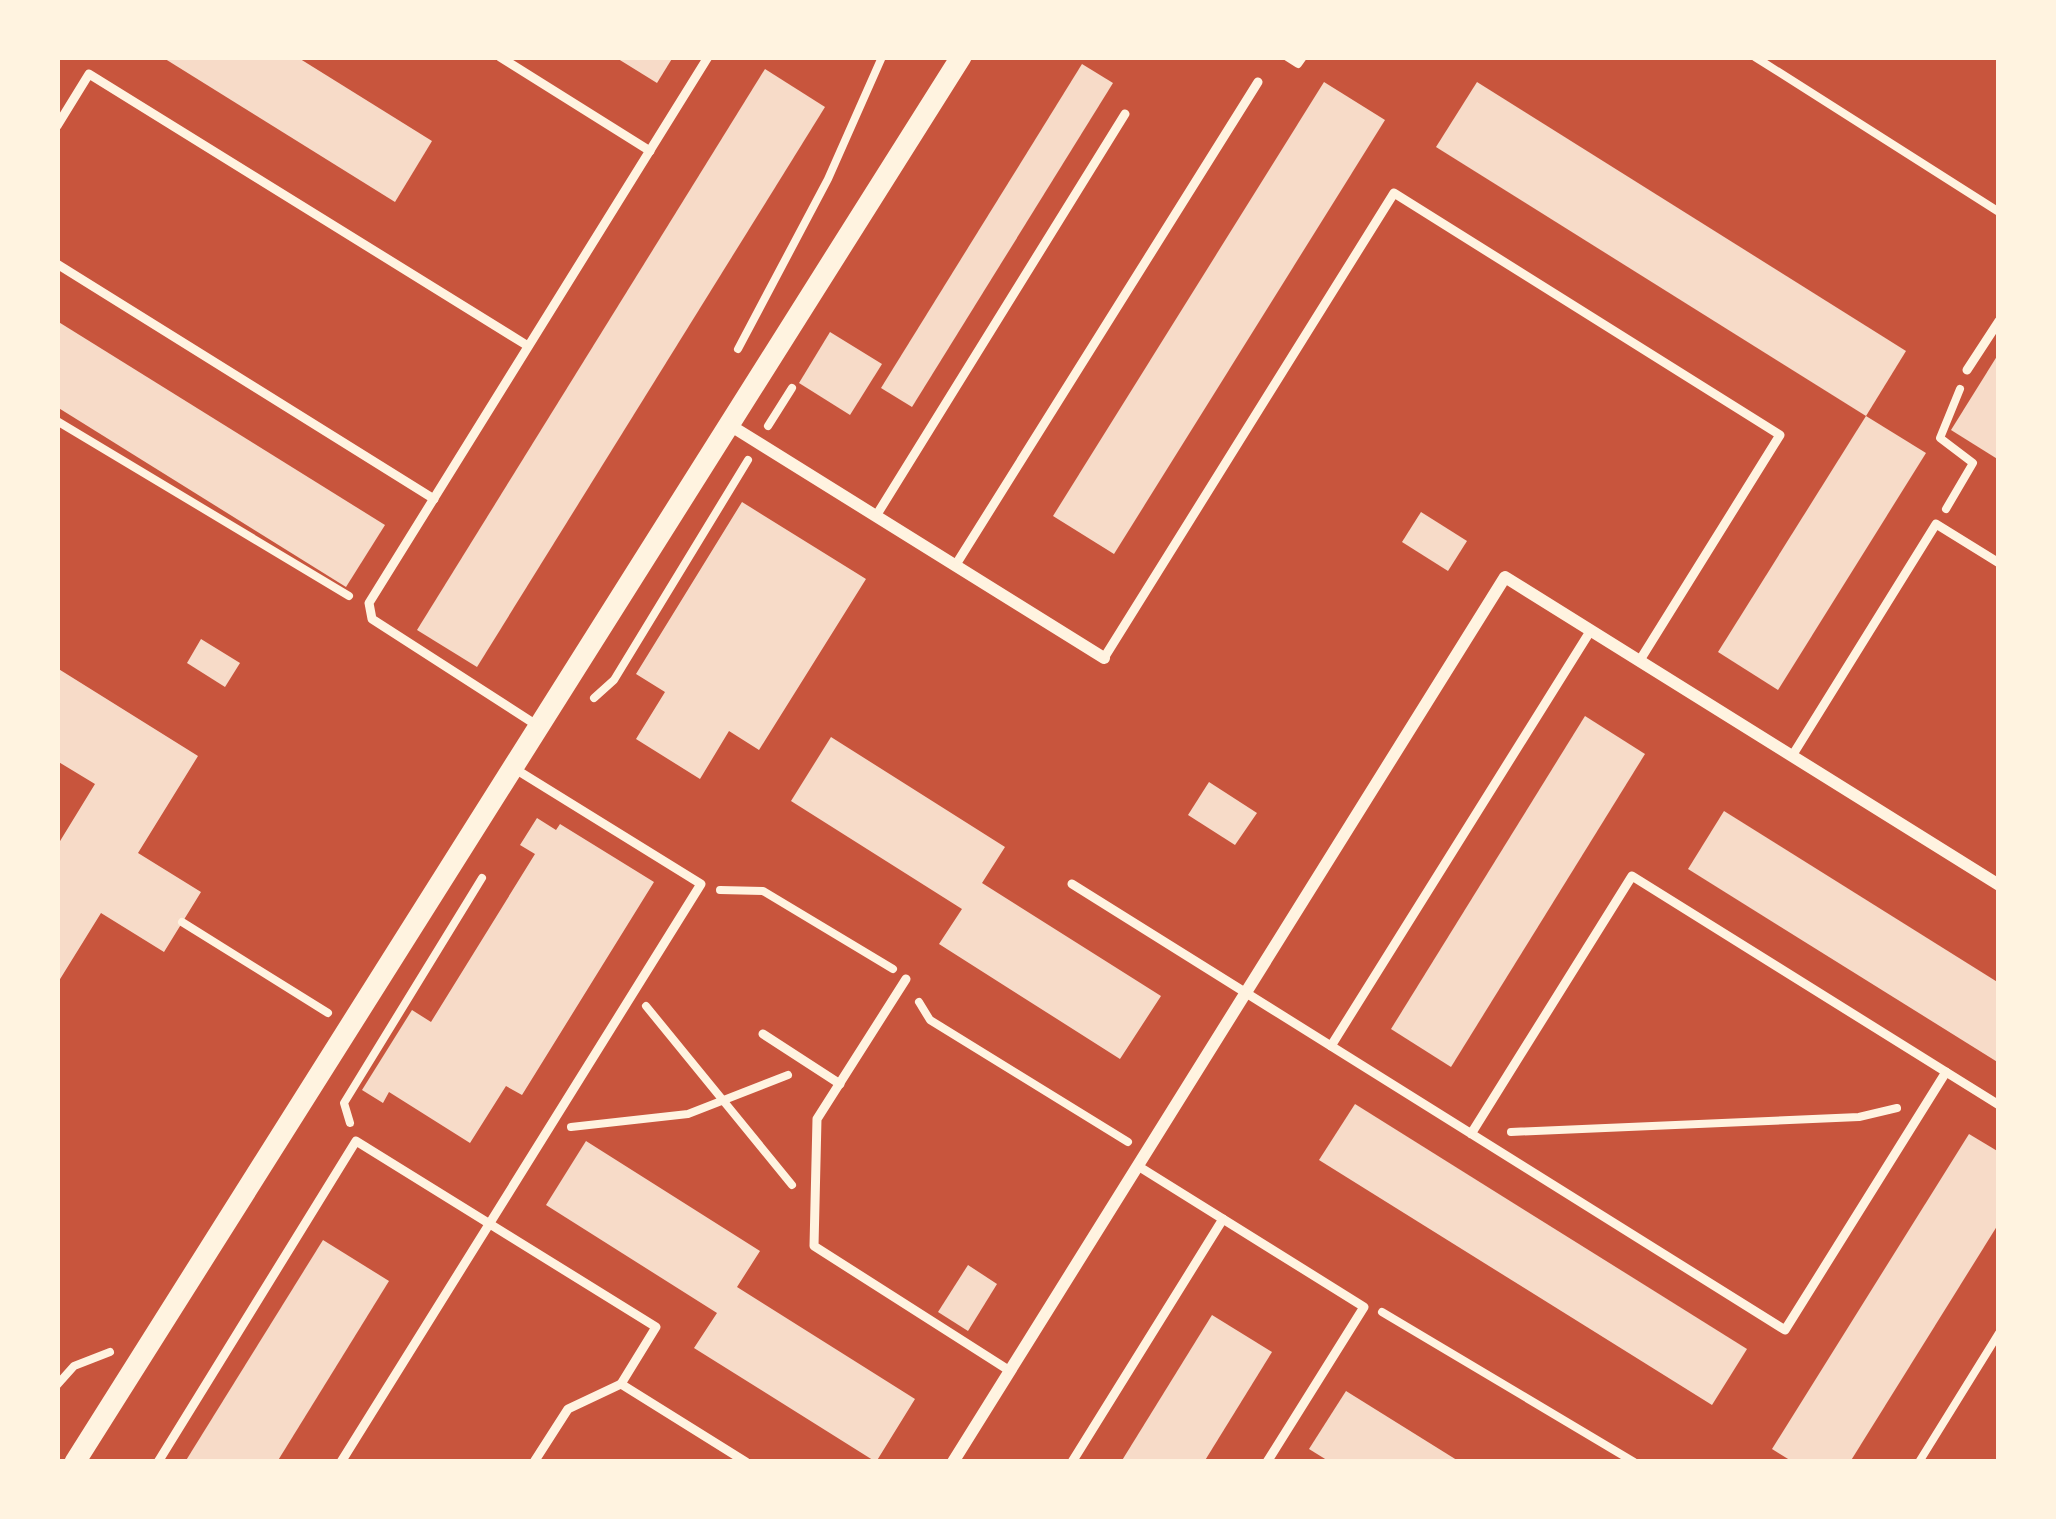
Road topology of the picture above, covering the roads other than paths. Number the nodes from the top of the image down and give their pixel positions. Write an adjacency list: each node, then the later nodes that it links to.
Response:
1 (500, 57): 7 (lane)
2 (708, 57): 7 (lane)
3 (961, 57): 12 (street)
4 (1258, 82): 16 (lane)
5 (1125, 114): 14 (lane)
6 (57, 126): 10 (lane)
7 (650, 151): 10 (lane)
8 (57, 264): 13 (lane)
9 (1999, 321): 11 (lane)
10 (528, 346): 13 (lane)
11 (1967, 370)
12 (728, 424): 14 (street); 20 (street)
13 (434, 499): 20 (lane)
14 (876, 516): 16 (street)
15 (1999, 563): 21 (lane)
16 (955, 566): 18 (street)
17 (1591, 630): 19 (street); 26 (street); 28 (lane)
18 (1104, 658): 19 (lane)
19 (1640, 660): 21 (street)
20 (538, 726): 22 (street)
21 (1792, 755): 24 (street)
22 (512, 767): 35 (lane); 38 (street)
23 (1072, 884): 26 (lane)
24 (1999, 885)
25 (906, 979): 30 (lane)
26 (1246, 993): 28 (lane); 33 (street)
27 (763, 1034): 30 (lane)
28 (1331, 1046): 32 (lane)
29 (1946, 1072): 31 (lane); 32 (lane); 32 (lane)
30 (840, 1084): 36 (lane)
31 (1999, 1105)
32 (1472, 1134)
33 (1142, 1159): 34 (lane); 36 (street)
34 (1223, 1219): 44 (lane); 45 (lane)
35 (489, 1223): 37 (lane); 39 (lane); 40 (lane)
36 (1010, 1371): 43 (street)
37 (620, 1384): 41 (lane); 42 (lane)
38 (75, 1462)
39 (158, 1462)
40 (341, 1462)
41 (534, 1462)
42 (746, 1462)
43 (953, 1462)
44 (1072, 1462)
45 (1267, 1462)

